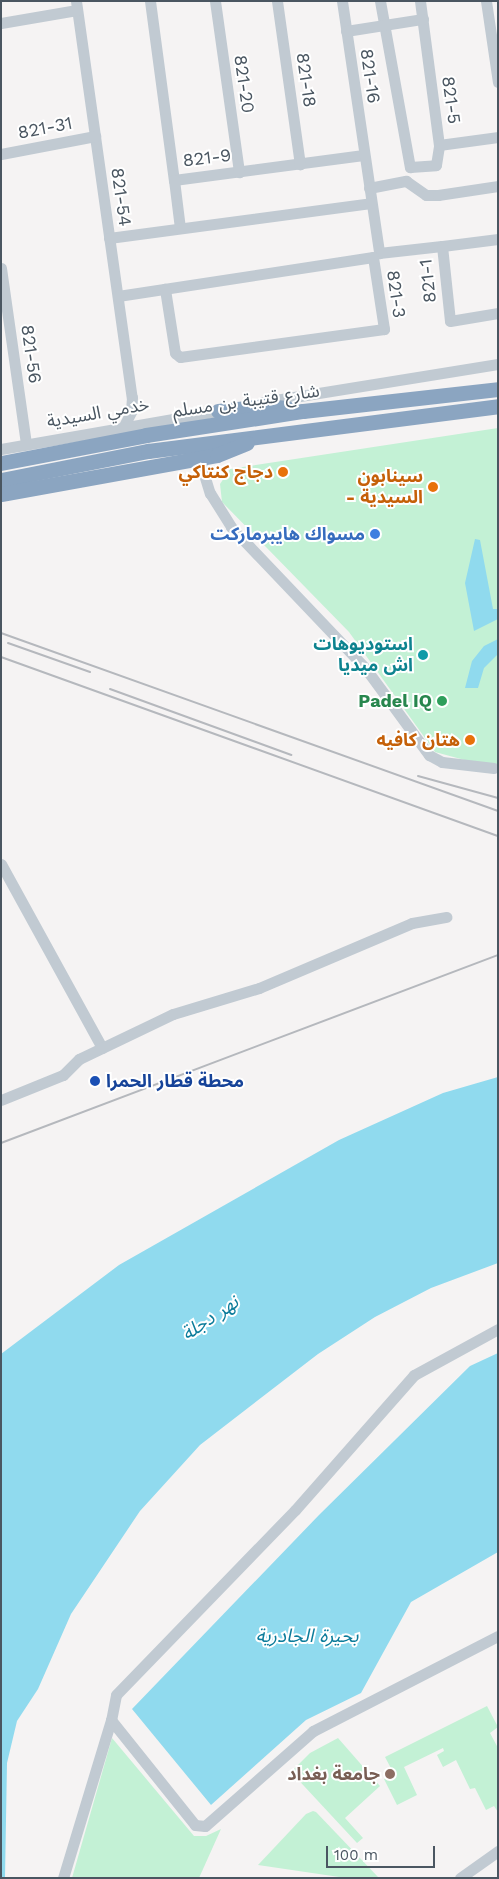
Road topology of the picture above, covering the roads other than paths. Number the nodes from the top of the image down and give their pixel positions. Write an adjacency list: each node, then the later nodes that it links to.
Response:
1 (150, 1): 22 (street, 821-9)
2 (215, 1): 21 (street, 821-20)
3 (277, 1): 19 (street, 821-18)
4 (342, 1): 12 (street, 821-16)
5 (380, 1): 11 (street)
6 (420, 1): 9 (street, 821-5)
7 (486, 1): 13 (street)
8 (76, 6): 10 (street); 14 (street, 821-54)
9 (423, 19): 11 (street); 16 (street, 821-5)
10 (1, 23)
11 (384, 25): 12 (street); 20 (street)
12 (346, 31): 18 (street, 821-16)
13 (498, 82)
14 (95, 136): 17 (street, 821-31); 28 (street, 821-54)
15 (498, 137): 16 (street, 821-5)
16 (439, 145): 20 (street)
17 (1, 154)
18 (363, 155): 19 (street, 821-9); 25 (street, 821-16)
19 (300, 164): 21 (street, 821-9)
20 (413, 168): 23 (street)
21 (239, 172): 22 (street, 821-9)
22 (174, 180): 27 (street)
23 (406, 181): 24 (street); 25 (street)
24 (498, 186)
25 (369, 188): 26 (street, 821-16)
26 (371, 203): 27 (street); 30 (street, 821-16)
27 (180, 228): 28 (street)
28 (109, 238): 33 (street, 821-54)
29 (498, 239): 30 (street, 821-1)
30 (442, 246): 34 (street, 821-1)
31 (1, 268): 44 (street, 821-56)
32 (166, 289): 32 (street, 821-3); 33 (street, 821-3)
33 (118, 296): 37 (street, 821-54)
34 (498, 313)
35 (498, 364): 39 (street, خدمي السيدية)
36 (498, 389): 40 (highway, شارع قتيبة بن مسلم)
37 (132, 397): 41 (street, 821-54); 42 (street, 821-54)
38 (498, 407): 43 (highway, شارع قتيبة بن مسلم)
39 (218, 411): 40 (highway); 41 (street, خدمي السيدية)
40 (303, 411): 47 (highway, شارع قتيبة بن مسلم)
41 (151, 421): 42 (street, خدمي السيدية)
42 (124, 426): 44 (street, خدمي السيدية)
43 (257, 437): 46 (highway); 48 (highway, شارع قتيبة بن مسلم)
44 (26, 444): 45 (street, خدمي السيدية)
45 (1, 449)
46 (199, 458): 49 (highway); 50 (street)
47 (1, 463)
48 (1, 480)
49 (1, 494)
50 (494, 768)
51 (1, 864): 53 (street)
52 (446, 917): 53 (street)
53 (102, 1048): 54 (street)
54 (1, 1100)
55 (498, 1329): 57 (street)
56 (498, 1636): 57 (street)
57 (111, 1720): 59 (street)
58 (498, 1851): 60 (street)
59 (63, 1878)
60 (460, 1878)

